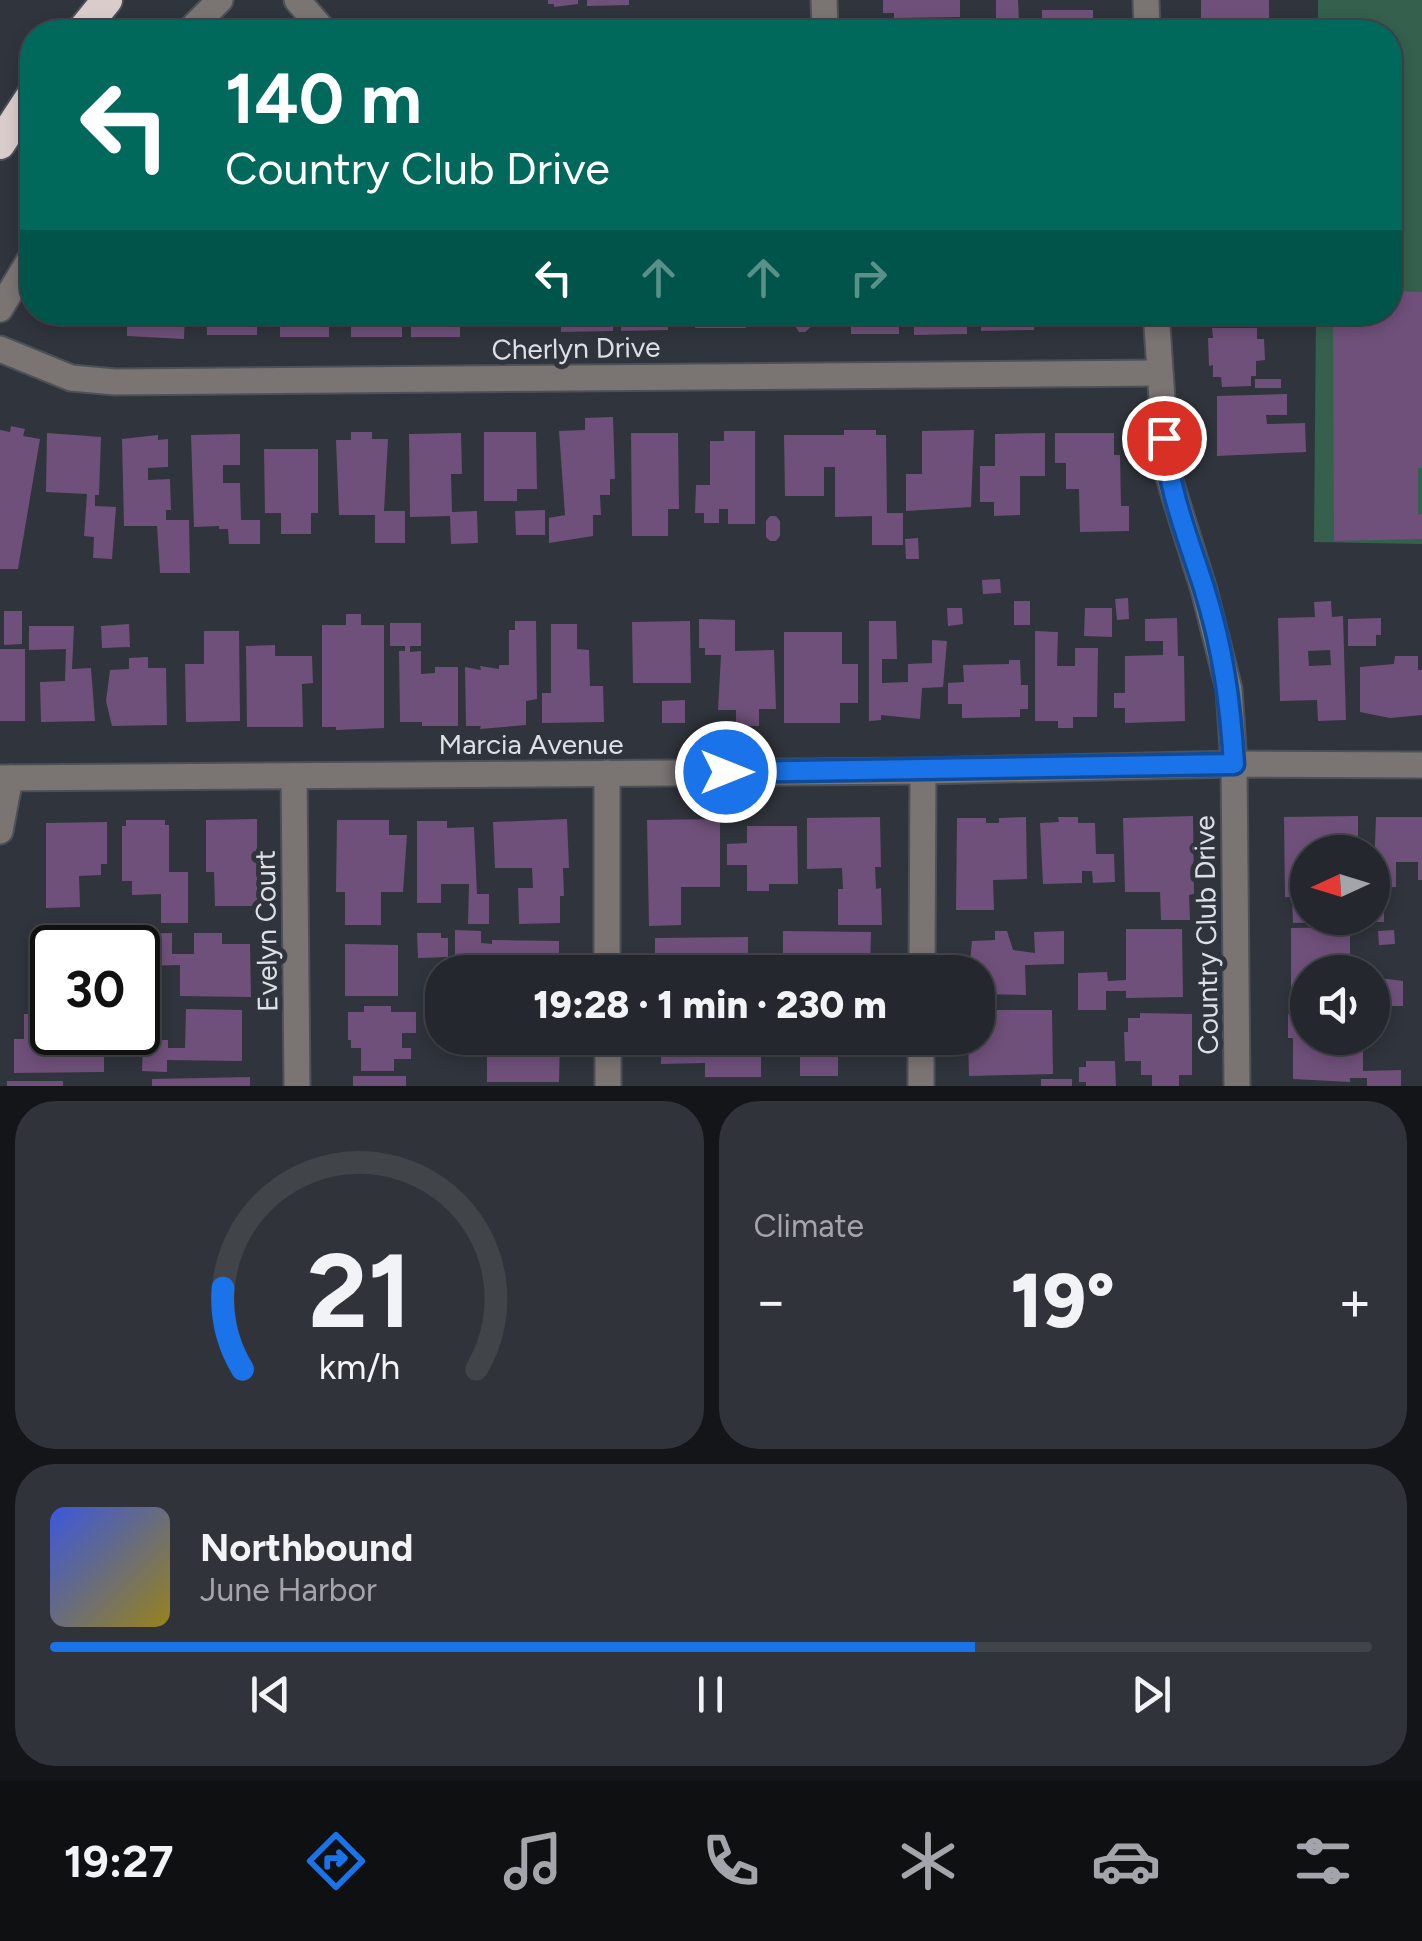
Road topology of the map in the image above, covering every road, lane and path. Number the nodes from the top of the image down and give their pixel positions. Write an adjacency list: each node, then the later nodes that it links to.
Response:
1 (107, 0): 4 (highway)
2 (220, 0): 5 (street)
3 (297, 0): 6 (street)
4 (91, 20)
5 (200, 20)
6 (314, 20)
7 (20, 113): 8 (highway)
8 (0, 144)
9 (20, 276): 10 (street)
10 (0, 309)
11 (1156, 325): 13 (street, Country Club Drive)
12 (0, 349): 13 (street, Cherlyn Drive)
13 (1158, 373): 14 (street, Country Club Drive)
14 (1234, 764): 15 (street, Marcia Avenue); 16 (street, Marcia Avenue); 28 (street, Country Club Drive)
15 (1422, 766)
16 (924, 771): 17 (street, Marcia Avenue); 22 (street)
17 (607, 773): 18 (street, Marcia Avenue); 21 (street)
18 (294, 776): 19 (street, Marcia Avenue); 25 (street, Evelyn Court)
19 (5, 778): 20 (street)
20 (0, 831)
21 (608, 955)
22 (922, 955)
23 (608, 1055): 26 (street)
24 (921, 1055): 27 (street)
25 (297, 1086)
26 (608, 1086)
27 (921, 1086)
28 (1237, 1086)

